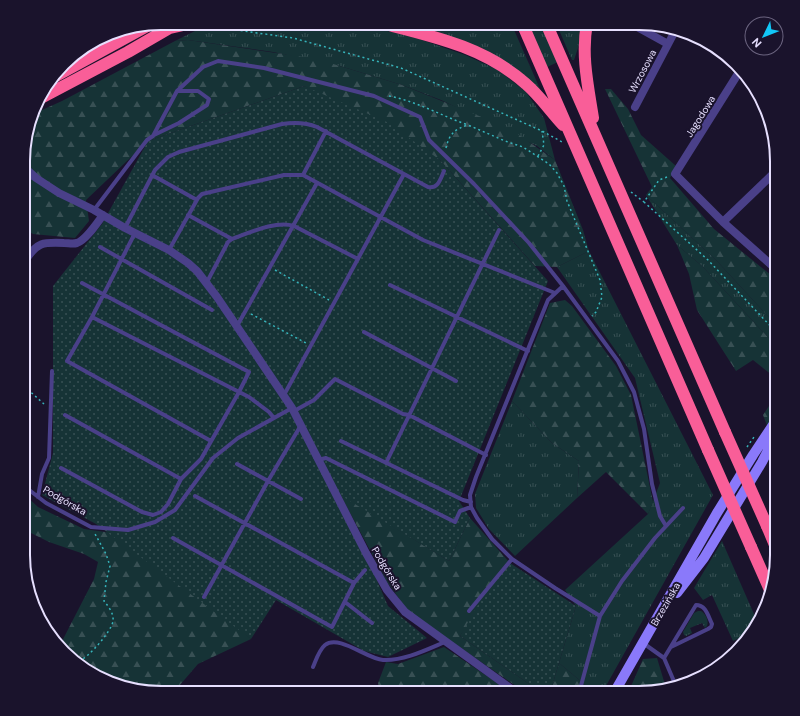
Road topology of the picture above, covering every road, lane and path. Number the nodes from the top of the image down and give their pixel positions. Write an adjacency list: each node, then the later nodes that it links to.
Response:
1 (165, 30): 14 (highway)
2 (238, 30): 19 (path)
3 (406, 30): 22 (highway)
4 (525, 30): 22 (highway)
5 (549, 30): 20 (highway)
6 (586, 30): 20 (highway)
7 (643, 30): 10 (street, Wrzosowa)
8 (135, 33): 11 (highway)
9 (673, 34): 10 (street, Wrzosowa)
10 (668, 44): 16 (street, Wrzosowa)
11 (69, 69)
12 (737, 75): 28 (street, Jagodowa)
13 (177, 91): 15 (lane); 21 (lane); 21 (lane)
14 (49, 94)
15 (374, 96): 17 (path); 23 (lane)
16 (635, 107)
17 (468, 125): 23 (path); 24 (path)
18 (326, 131): 27 (lane); 29 (lane); 30 (lane)
19 (542, 131): 22 (path); 24 (path)
20 (596, 135): 105 (highway, bridge)
21 (153, 136): 38 (lane)
22 (569, 140): 110 (highway, bridge)
23 (444, 155): 59 (lane)
24 (538, 156): 67 (path)
25 (444, 172): 27 (lane)
26 (30, 173): 33 (street, Podgórska)
27 (404, 174): 41 (lane)
28 (675, 174): 37 (path); 42 (street)
29 (152, 175): 36 (lane); 44 (lane)
30 (303, 175): 34 (lane); 36 (lane)
31 (770, 177): 42 (street)
32 (30, 178): 33 (lane)
33 (36, 178): 38 (street, Podgórska)
34 (318, 183): 41 (lane); 43 (lane)
35 (631, 192): 37 (path)
36 (196, 200): 40 (lane)
37 (644, 202): 69 (path)
38 (94, 210): 39 (street, Podgórska)
39 (103, 215): 44 (street, Podgórska); 50 (street)
40 (188, 215): 47 (lane); 49 (lane)
41 (381, 217): 52 (lane); 53 (lane)
42 (723, 222): 54 (street)
43 (294, 226): 47 (lane); 52 (lane); 55 (lane)
44 (125, 228): 46 (street, Podgórska)
45 (499, 230): 53 (lane)
46 (135, 233): 49 (street, Podgórska); 51 (lane)
47 (232, 239): 56 (lane)
48 (100, 247): 51 (lane)
49 (169, 250): 56 (street, Podgórska)
50 (30, 253)
51 (122, 259): 61 (lane); 63 (lane)
52 (358, 259): 62 (lane)
53 (482, 264): 60 (lane); 66 (lane)
54 (770, 264)
55 (270, 267): 62 (path); 64 (lane)
56 (207, 282): 68 (street, Podgórska)
57 (82, 284): 61 (lane)
58 (390, 286): 66 (lane)
59 (563, 286): 60 (lane); 67 (lane)
60 (555, 293): 72 (lane)
61 (104, 295): 65 (lane); 77 (lane)
62 (334, 303): 71 (lane)
63 (212, 310)
64 (246, 311): 68 (lane); 71 (path)
65 (92, 317): 77 (lane); 86 (lane)
66 (457, 317): 72 (lane); 73 (lane)
67 (588, 321): 103 (lane)
68 (237, 326): 78 (street, Podgórska)
69 (770, 326)
70 (364, 332): 73 (lane)
71 (311, 346): 78 (lane)
72 (528, 350): 89 (lane)
73 (432, 368): 75 (lane); 82 (lane)
74 (52, 371): 79 (lane)
75 (456, 381)
76 (30, 391): 79 (path)
77 (239, 392): 83 (lane); 86 (lane)
78 (284, 396): 80 (street, Podgórska)
79 (50, 409): 98 (lane)
80 (293, 410): 82 (lane); 83 (lane, Podgórska); 84 (street, Podgórska)
81 (65, 415): 94 (lane)
82 (409, 416): 89 (lane); 91 (lane)
83 (274, 418): 104 (lane, Podgórska)
84 (301, 425): 90 (street, Podgórska); 95 (lane)
85 (770, 430): 117 (main road, Brzezińska)
86 (211, 440): 94 (lane)
87 (341, 441): 91 (lane)
88 (770, 446): 117 (main road, Brzezińska)
89 (486, 455): 100 (lane)
90 (318, 460): 100 (lane); 118 (street, Podgórska)
91 (386, 463): 100 (lane)
92 (237, 464): 95 (lane)
93 (61, 468): 94 (lane)
94 (181, 479)
95 (268, 481): 99 (lane); 102 (lane)
96 (30, 491): 98 (lane, Podgórska)
97 (195, 496): 102 (lane)
98 (38, 497): 104 (lane, Podgórska)
99 (301, 499)
100 (471, 504): 107 (lane)
101 (683, 508): 103 (lane)
102 (245, 523): 108 (lane); 111 (lane)
103 (666, 526): 115 (lane)
104 (91, 527): 122 (path)
105 (770, 533)
106 (173, 538): 108 (lane)
107 (512, 559): 114 (lane); 115 (lane)
108 (222, 566): 112 (lane); 113 (lane)
109 (365, 570): 111 (lane)
110 (767, 582)
111 (354, 583): 113 (lane)
112 (204, 597)
113 (345, 602): 116 (lane)
114 (468, 611)
115 (600, 616): 126 (lane)
116 (372, 623)
117 (650, 630): 119 (main road)
118 (445, 642): 123 (lane); 125 (street, Podgórska)
119 (643, 643): 121 (lane); 127 (main road)
120 (671, 647): 120 (lane); 121 (lane)
121 (664, 658): 124 (lane)
122 (82, 660)
123 (313, 667)
124 (674, 681)
125 (507, 686)
126 (580, 686)
127 (618, 686)

